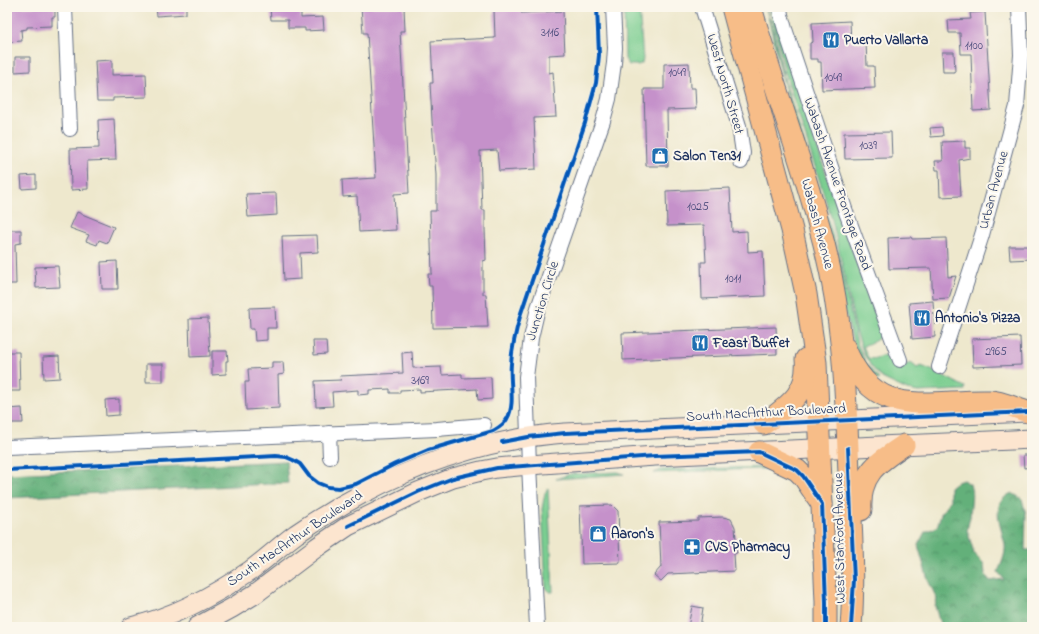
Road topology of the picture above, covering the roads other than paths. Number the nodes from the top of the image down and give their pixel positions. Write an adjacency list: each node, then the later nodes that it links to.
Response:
1 (65, 7): 9 (street)
2 (613, 7): 21 (street, Junction Circle)
3 (702, 7): 10 (street, West North Street)
4 (732, 7): 11 (main road, Wabash Avenue)
5 (751, 7): 12 (main road, Wabash Avenue)
6 (780, 7): 13 (street, Wabash Avenue Frontage Road)
7 (1019, 7): 8 (street, Urban Avenue)
8 (1026, 55): 14 (street, Urban Avenue)
9 (70, 129)
10 (740, 162)
11 (792, 230): 17 (main road, Wabash Avenue); 18 (main road)
12 (840, 326): 15 (main road); 16 (main road, Wabash Avenue)
13 (900, 360)
14 (939, 367)
15 (1030, 412): 16 (main road, South MacArthur Boulevard)
16 (847, 420): 17 (main road, South MacArthur Boulevard); 25 (main road, Wabash Avenue)
17 (819, 421): 18 (main road, South MacArthur Boulevard); 26 (main road, Wabash Avenue)
18 (764, 424): 21 (main road, South MacArthur Boulevard)
19 (484, 425): 20 (street)
20 (329, 433): 24 (street); 28 (street)
21 (528, 437): 29 (street, Junction Circle); 32 (main road, South MacArthur Boulevard)
22 (1032, 439): 23 (main road, South MacArthur Boulevard)
23 (904, 445): 25 (main road, South MacArthur Boulevard); 31 (main road)
24 (7, 447)
25 (848, 448): 26 (main road, South MacArthur Boulevard); 31 (main road, West Stanford Avenue)
26 (820, 449): 27 (main road, South MacArthur Boulevard); 30 (main road, West Stanford Avenue)
27 (759, 452): 29 (main road, South MacArthur Boulevard); 30 (main road)
28 (330, 457)
29 (529, 465): 33 (main road, South MacArthur Boulevard); 34 (street, Junction Circle)
30 (822, 504): 35 (main road, West Stanford Avenue)
31 (854, 580): 36 (main road, West Stanford Avenue)
32 (131, 627)
33 (197, 627)
34 (537, 627)
35 (826, 627)
36 (851, 627)

